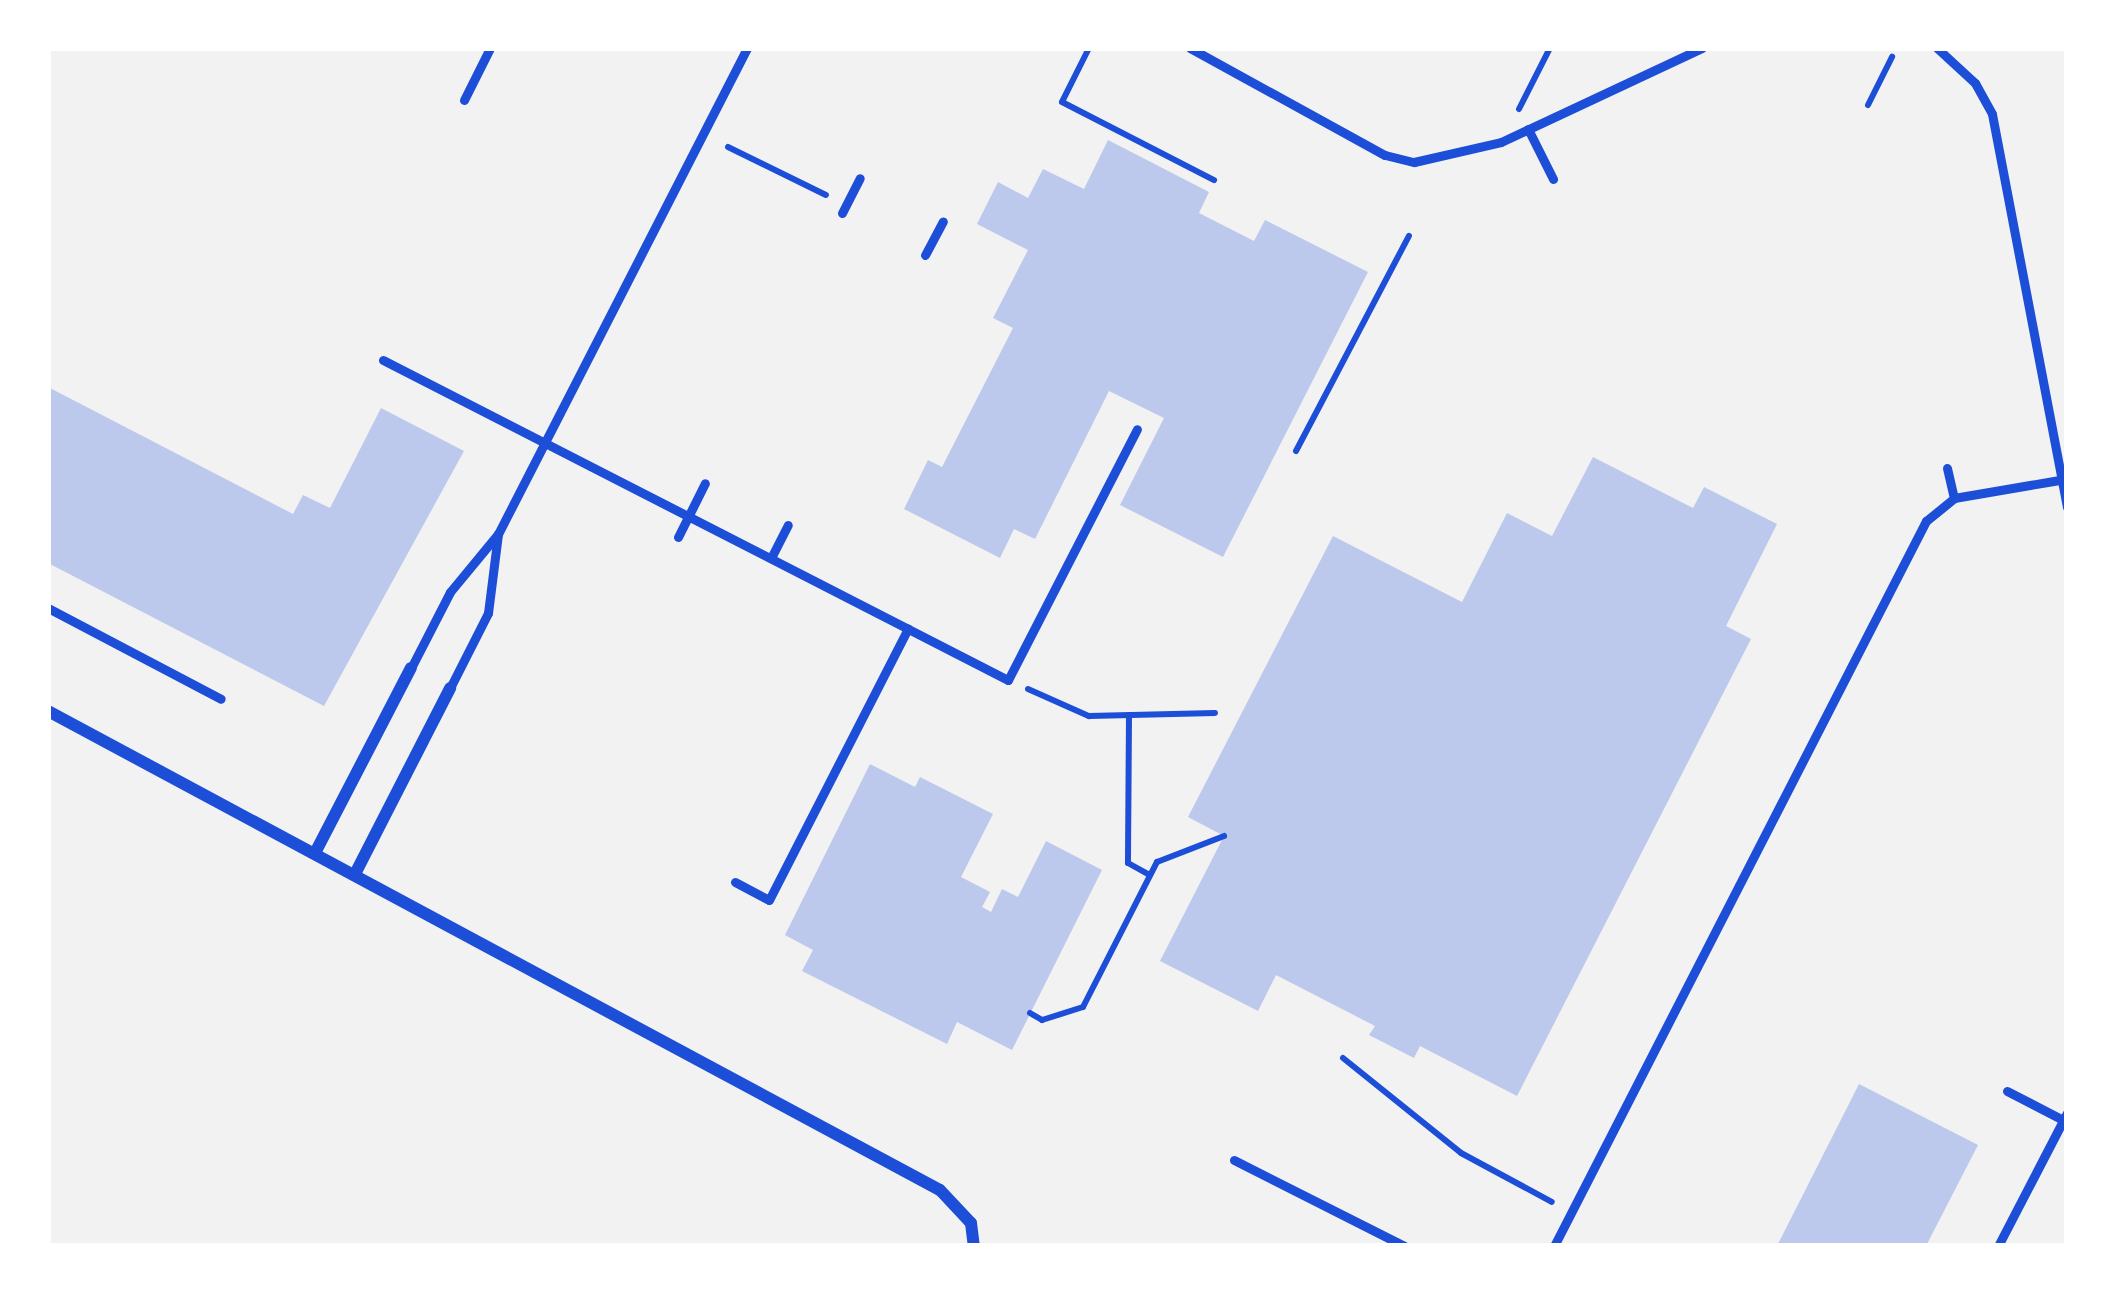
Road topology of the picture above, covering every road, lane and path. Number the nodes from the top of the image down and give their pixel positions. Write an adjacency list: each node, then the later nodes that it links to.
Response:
1 (490, 48): 9 (lane)
2 (747, 48): 24 (lane)
3 (1089, 48): 16 (path)
4 (1190, 48): 12 (lane)
5 (1550, 48): 12 (path)
6 (1702, 48): 11 (lane)
7 (1937, 48): 27 (lane)
8 (1892, 57): 10 (path)
9 (464, 100)
10 (1868, 105)
11 (1528, 129): 12 (lane); 15 (lane)
12 (1501, 142)
13 (728, 147): 17 (path)
14 (860, 178): 18 (lane)
15 (1553, 179)
16 (1214, 180)
17 (826, 195)
18 (842, 213)
19 (943, 220): 21 (lane)
20 (1409, 236): 25 (path)
21 (925, 255)
22 (383, 360): 24 (lane)
23 (1136, 428): 39 (lane)
24 (545, 442): 31 (lane); 33 (lane)
25 (1296, 451)
26 (1947, 468): 29 (lane)
27 (2059, 480): 29 (lane); 30 (lane)
28 (705, 483): 31 (lane)
29 (1954, 498): 58 (lane)
30 (2067, 507)
31 (688, 516): 34 (lane); 35 (lane)
32 (788, 525): 35 (lane)
33 (498, 534): 38 (lane); 40 (lane)
34 (677, 537)
35 (771, 558): 37 (lane)
36 (48, 608): 41 (lane)
37 (908, 628): 39 (lane); 49 (lane)
38 (411, 668): 46 (street)
39 (1008, 680): 44 (path)
40 (450, 688): 47 (street)
41 (221, 699)
42 (48, 711): 46 (street)
43 (1215, 713): 44 (path)
44 (1129, 716): 48 (path)
45 (1224, 836): 48 (path)
46 (315, 853): 47 (street)
47 (355, 874): 56 (street)
48 (1149, 874): 50 (path)
49 (735, 882)
50 (1030, 1012)
51 (1343, 1058): 55 (path)
52 (2007, 1091): 53 (lane)
53 (2066, 1119): 59 (lane)
54 (1234, 1160): 57 (lane)
55 (1552, 1202)
56 (974, 1246)
57 (1404, 1246)
58 (1554, 1246)
59 (1998, 1246)

